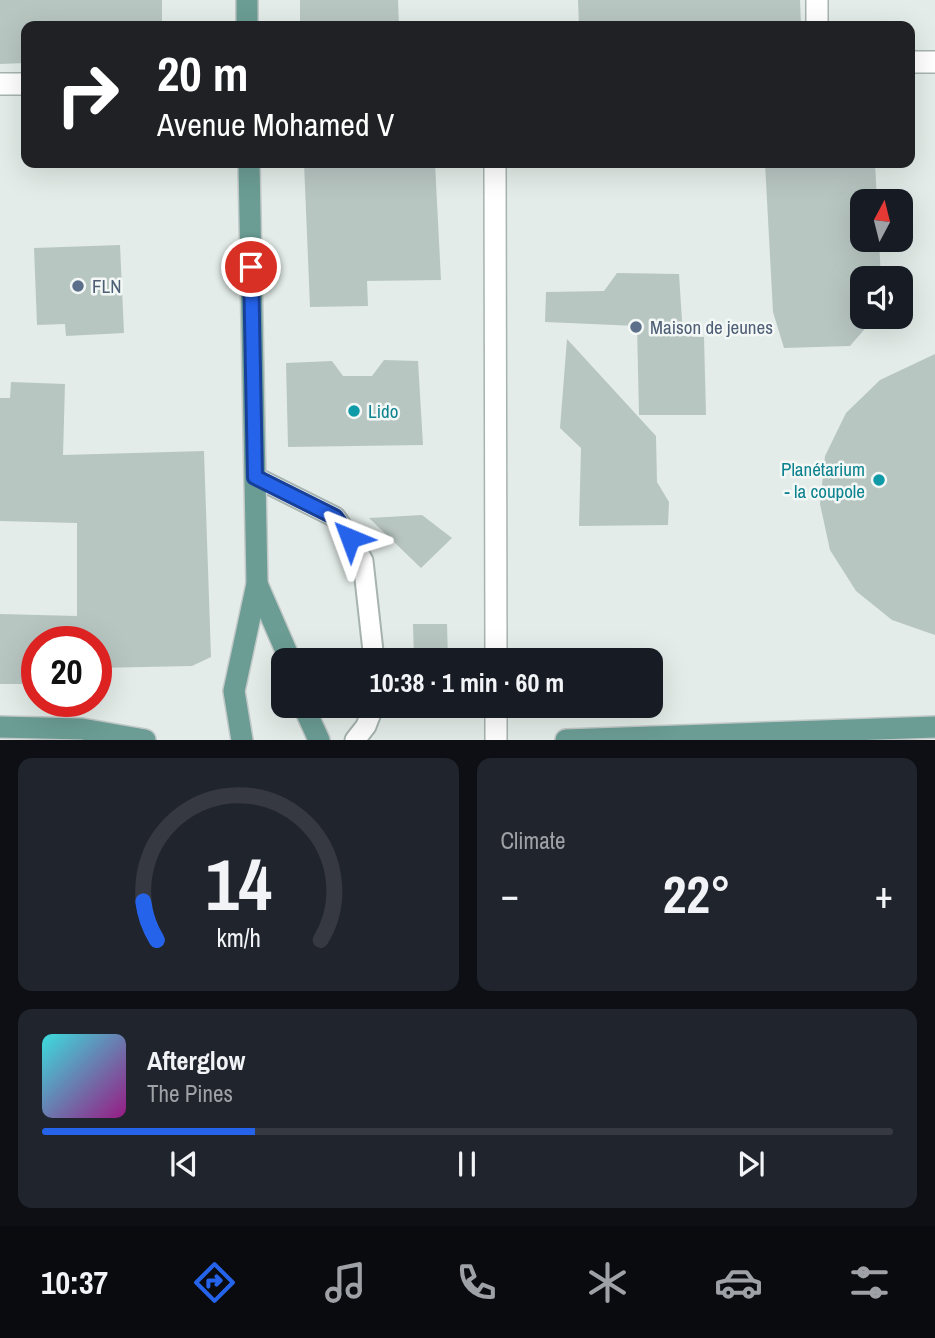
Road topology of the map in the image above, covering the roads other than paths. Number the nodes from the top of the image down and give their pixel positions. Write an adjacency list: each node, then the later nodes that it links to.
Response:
1 (247, 0): 3 (main road)
2 (817, 0): 4 (street)
3 (247, 21)
4 (817, 21)
5 (935, 61): 6 (street)
6 (915, 62)
7 (0, 84): 8 (street)
8 (21, 84)
9 (250, 168): 11 (main road)
10 (495, 168): 15 (street)
11 (255, 477): 12 (main road); 14 (lane)
12 (257, 584): 13 (main road); 23 (main road)
13 (285, 648)
14 (373, 648)
15 (496, 648)
16 (309, 718): 24 (main road)
17 (369, 718): 25 (lane)
18 (496, 718): 26 (street)
19 (0, 727): 22 (main road)
20 (935, 727): 21 (main road)
21 (606, 738): 27 (main road)
22 (145, 740)
23 (242, 740)
24 (319, 740)
25 (355, 740)
26 (496, 740)
27 (566, 740)

